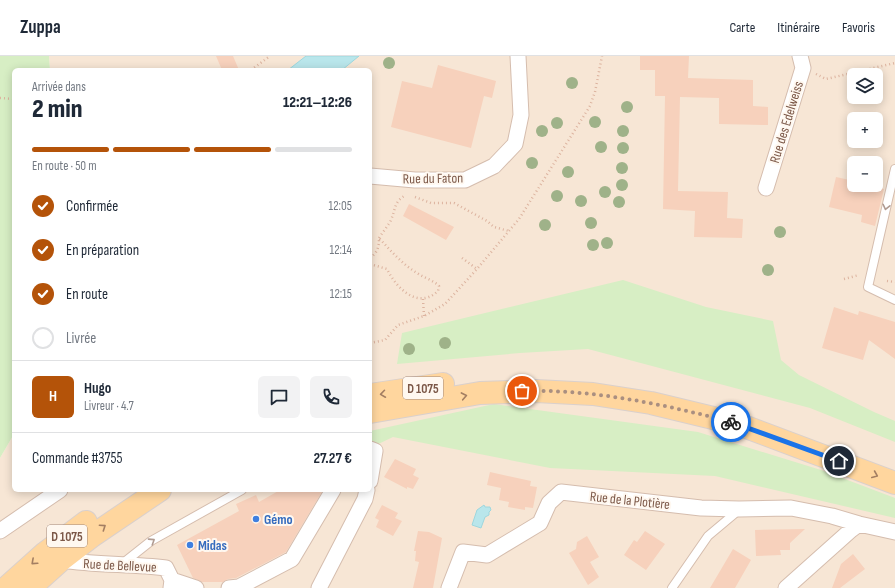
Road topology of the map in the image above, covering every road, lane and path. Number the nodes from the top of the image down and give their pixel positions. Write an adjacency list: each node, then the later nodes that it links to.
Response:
1 (270, 56): 6 (path)
2 (518, 56): 10 (street, Rue du Faton)
3 (602, 56): 12 (path)
4 (802, 62): 5 (path); 11 (street, Rue des Edelweiss)
5 (895, 63)
6 (254, 68)
7 (0, 98): 8 (path)
8 (12, 99)
9 (895, 169): 19 (lane, one-way to 19)
10 (372, 176)
11 (766, 188)
12 (509, 231): 13 (path); 17 (path)
13 (379, 238): 14 (path); 18 (path)
14 (372, 257)
15 (462, 258): 17 (path)
16 (372, 265): 18 (path)
17 (477, 269): 20 (path)
18 (423, 299): 20 (path)
19 (895, 300)
20 (424, 316): 21 (path)
21 (372, 343)
22 (372, 396): 25 (main road, D 1075, one-way to 22)
23 (372, 412): 27 (main road, D 1075, one-way to 27)
24 (372, 450): 26 (street)
25 (895, 466)
26 (372, 469)
27 (895, 483)
28 (57, 492): 36 (street)
29 (131, 492): 41 (main road, D 1075, one-way to 41)
30 (156, 492): 38 (main road, D 1075, one-way to 30)
31 (238, 492): 39 (lane, one-way to 31)
32 (332, 492): 44 (street)
33 (366, 492): 45 (street)
34 (739, 509): 35 (street, Rue de la Plotière); 46 (street, Rue de la Plotière); 47 (lane)
35 (859, 524): 37 (street, Rue de la Plotière); 48 (street)
36 (0, 531)
37 (895, 532)
38 (61, 560): 39 (street, Rue de Bellevue); 42 (main road, D 1075)
39 (121, 565): 40 (street, Rue de Bellevue)
40 (171, 584): 43 (street, Rue de Bellevue)
41 (6, 588)
42 (30, 588)
43 (196, 588)
44 (229, 588)
45 (319, 588)
46 (449, 588)
47 (672, 588)
48 (786, 588)

